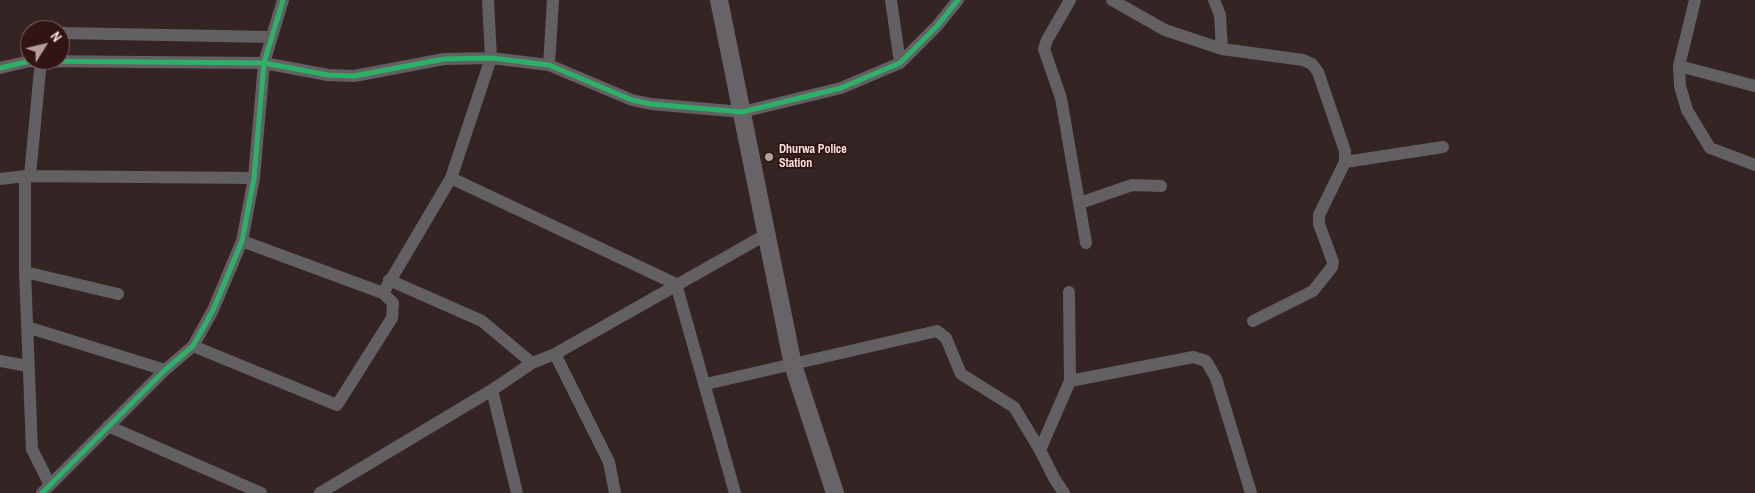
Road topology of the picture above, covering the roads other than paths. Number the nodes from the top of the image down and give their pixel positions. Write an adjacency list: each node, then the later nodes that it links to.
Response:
1 (283, 0): 12 (street)
2 (488, 0): 14 (street)
3 (553, 0): 19 (street)
4 (719, 0): 24 (street)
5 (891, 0): 18 (street)
6 (958, 0): 18 (street)
7 (1070, 0): 33 (street)
8 (1112, 0): 13 (street)
9 (1214, 0): 13 (street)
10 (1695, 0): 20 (street)
11 (70, 33): 12 (street)
12 (271, 37): 17 (street)
13 (1222, 49): 26 (street)
14 (491, 58): 17 (street); 19 (street); 31 (street)
15 (70, 61): 17 (street)
16 (20, 63): 21 (street)
17 (264, 63): 30 (street)
18 (900, 63): 24 (street)
19 (549, 65): 24 (street)
20 (1679, 66): 23 (street); 27 (street)
21 (0, 68)
22 (39, 70): 28 (street)
23 (1755, 86)
24 (742, 112): 34 (street)
25 (1443, 147): 26 (street)
26 (1345, 162): 43 (street)
27 (1755, 165)
28 (28, 176): 29 (street); 30 (street); 37 (street)
29 (0, 178)
30 (254, 178): 35 (street)
31 (451, 178): 38 (street); 39 (street)
32 (1161, 186): 33 (street)
33 (1080, 203): 36 (street)
34 (766, 234): 39 (street); 49 (street)
35 (242, 242): 41 (street); 45 (street)
36 (1086, 243)
37 (24, 272): 42 (street); 44 (street)
38 (389, 280): 41 (street); 48 (street)
39 (676, 284): 46 (street); 53 (street)
40 (1068, 292): 52 (street)
41 (383, 293): 45 (street)
42 (118, 294)
43 (1253, 321)
44 (27, 327): 50 (street); 51 (street)
45 (194, 346): 51 (street)
46 (555, 354): 48 (street); 61 (street)
47 (0, 361): 50 (street)
48 (532, 363): 54 (street)
49 (793, 365): 53 (street); 56 (street); 63 (street)
50 (28, 366): 57 (street)
51 (165, 370): 55 (street)
52 (1070, 381): 56 (street); 65 (street)
53 (706, 384): 62 (street)
54 (492, 390): 59 (street); 60 (street)
55 (108, 426): 57 (street); 58 (street)
56 (1040, 450): 64 (street)
57 (46, 489)
58 (260, 493)
59 (320, 493)
60 (517, 493)
61 (615, 493)
62 (735, 493)
63 (835, 493)
64 (1064, 493)
65 (1251, 493)

